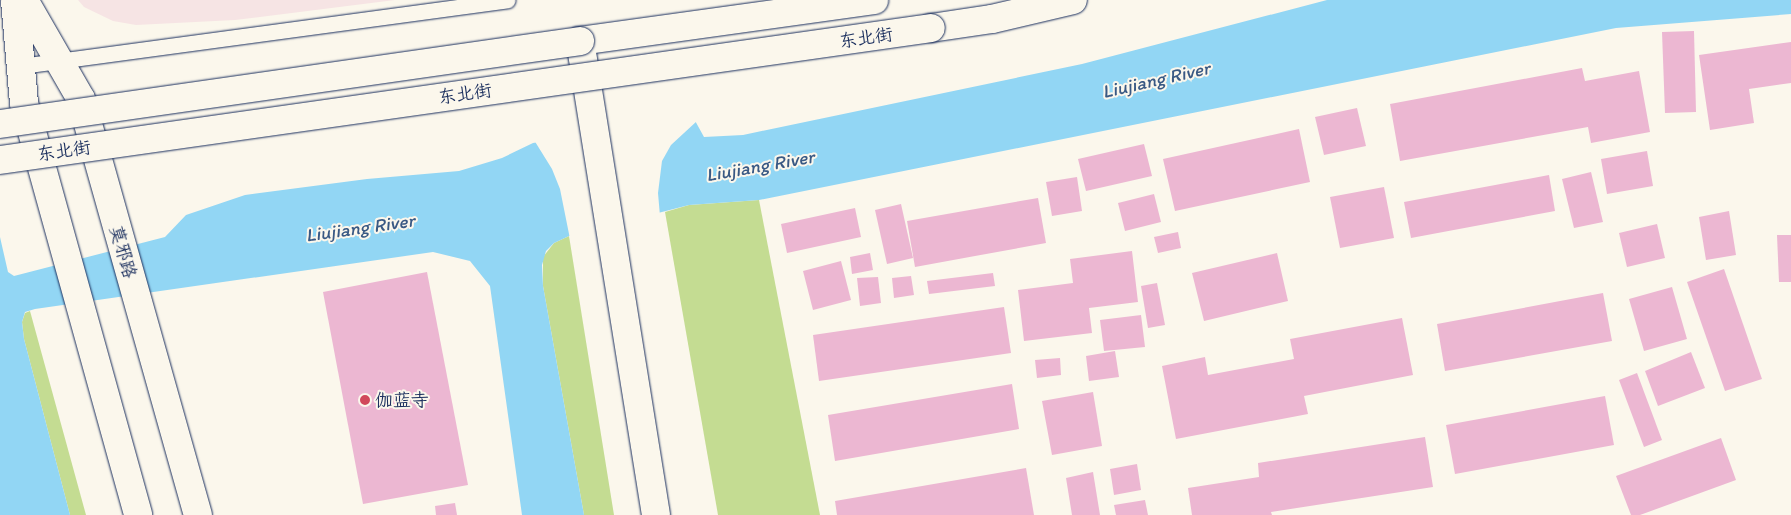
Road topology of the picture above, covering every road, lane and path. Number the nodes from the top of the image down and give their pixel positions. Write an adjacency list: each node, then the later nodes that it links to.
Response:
1 (15, 0): 8 (main road)
2 (24, 0): 7 (main road, 莫邪路)
3 (508, 0): 7 (lane)
4 (874, 0): 6 (main road, 东北街)
5 (1073, 0): 9 (main road, 东北街, bridge)
6 (580, 41): 9 (main road); 10 (main road, 东北街, bridge)
7 (59, 61): 8 (lane); 13 (main road, 莫邪路)
8 (21, 66): 12 (main road)
9 (585, 77): 11 (main road, 东北街, bridge); 14 (main road)
10 (0, 124)
11 (0, 160)
12 (138, 515)
13 (198, 515)
14 (656, 515)

